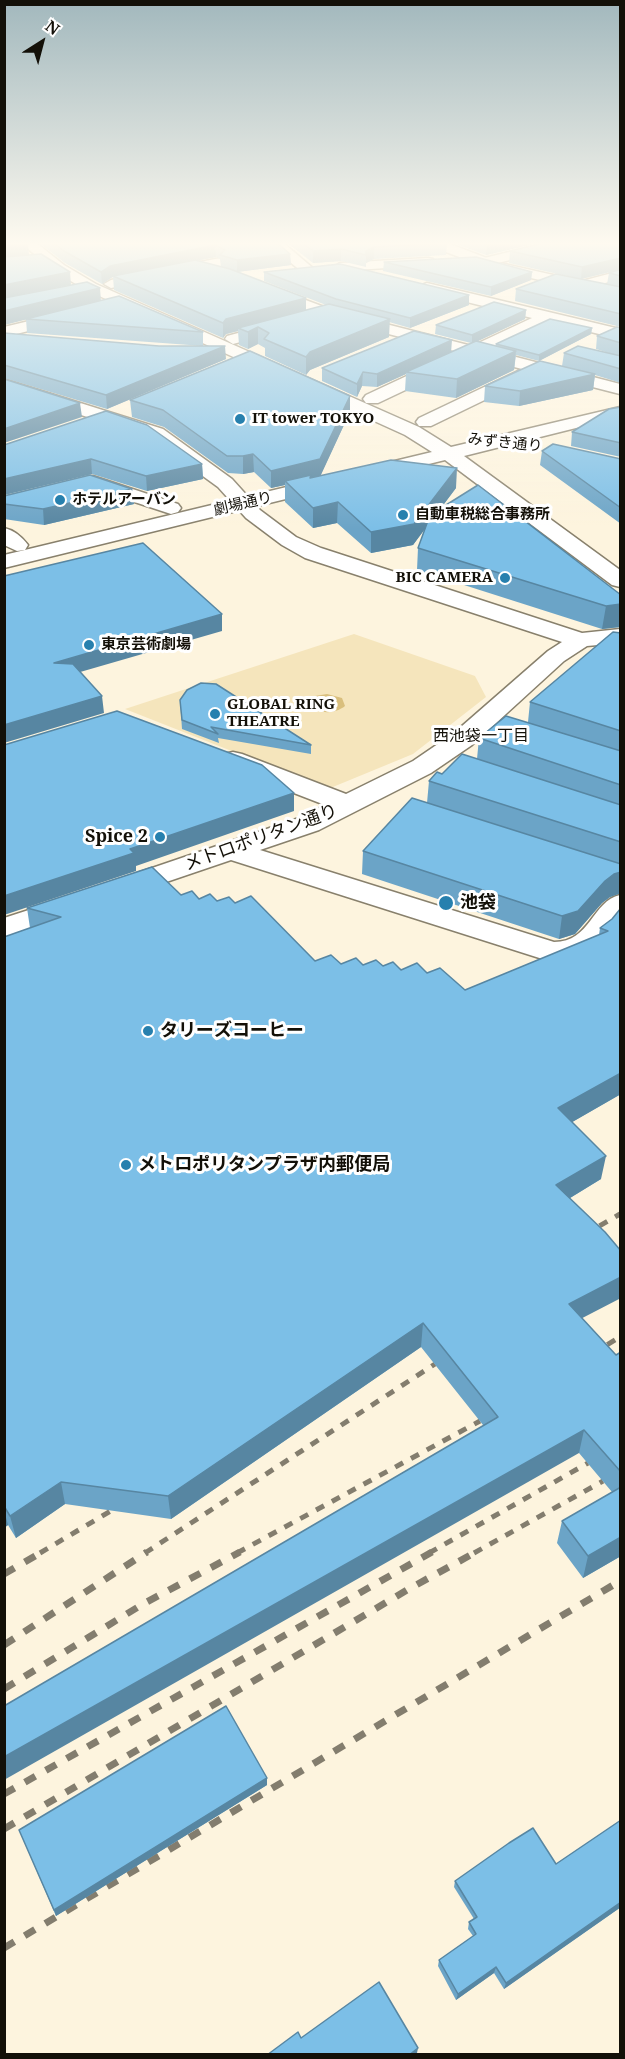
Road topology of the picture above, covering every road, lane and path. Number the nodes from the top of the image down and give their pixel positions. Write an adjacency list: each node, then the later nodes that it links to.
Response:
1 (204, 337): 12 (street)
2 (210, 337): 12 (street)
3 (273, 337): 12 (street)
4 (409, 337): 9 (street)
5 (416, 337): 10 (street)
6 (501, 337): 10 (street)
7 (4, 339): 8 (street)
8 (42, 341)
9 (392, 344)
10 (470, 351): 14 (street); 18 (street)
11 (200, 354): 12 (street)
12 (242, 354): 18 (street); 23 (street)
13 (567, 356): 14 (street)
14 (538, 368): 16 (street); 23 (street)
15 (4, 384): 21 (street)
16 (621, 389)
17 (621, 398): 23 (street, 劇場通り)
18 (372, 399): 23 (street)
19 (127, 409): 21 (street)
20 (621, 412): 24 (street, 劇場通り)
21 (107, 417): 22 (street); 27 (street)
22 (82, 426)
23 (447, 438): 24 (street, 劇場通り); 26 (street); 27 (street, 劇場通り); 31 (street)
24 (501, 441): 25 (street, みずき通り)
25 (555, 449)
26 (496, 462)
27 (239, 498): 29 (street, 劇場通り); 30 (street, 劇場通り); 33 (street)
28 (4, 503): 29 (street)
29 (171, 508): 30 (street, 劇場通り)
30 (8, 547)
31 (621, 580)
32 (621, 636): 33 (street)
33 (581, 640): 34 (street, メトロポリタン通り)
34 (484, 720): 35 (street); 37 (street, メトロポリタン通り)
35 (515, 730)
36 (210, 751): 39 (street)
37 (438, 758): 38 (street); 39 (street, メトロポリタン通り)
38 (471, 769)
39 (358, 800): 40 (street); 41 (street, メトロポリタン通り)
40 (401, 806)
41 (230, 851): 42 (street); 43 (street, メトロポリタン通り)
42 (621, 904)
43 (4, 929)

